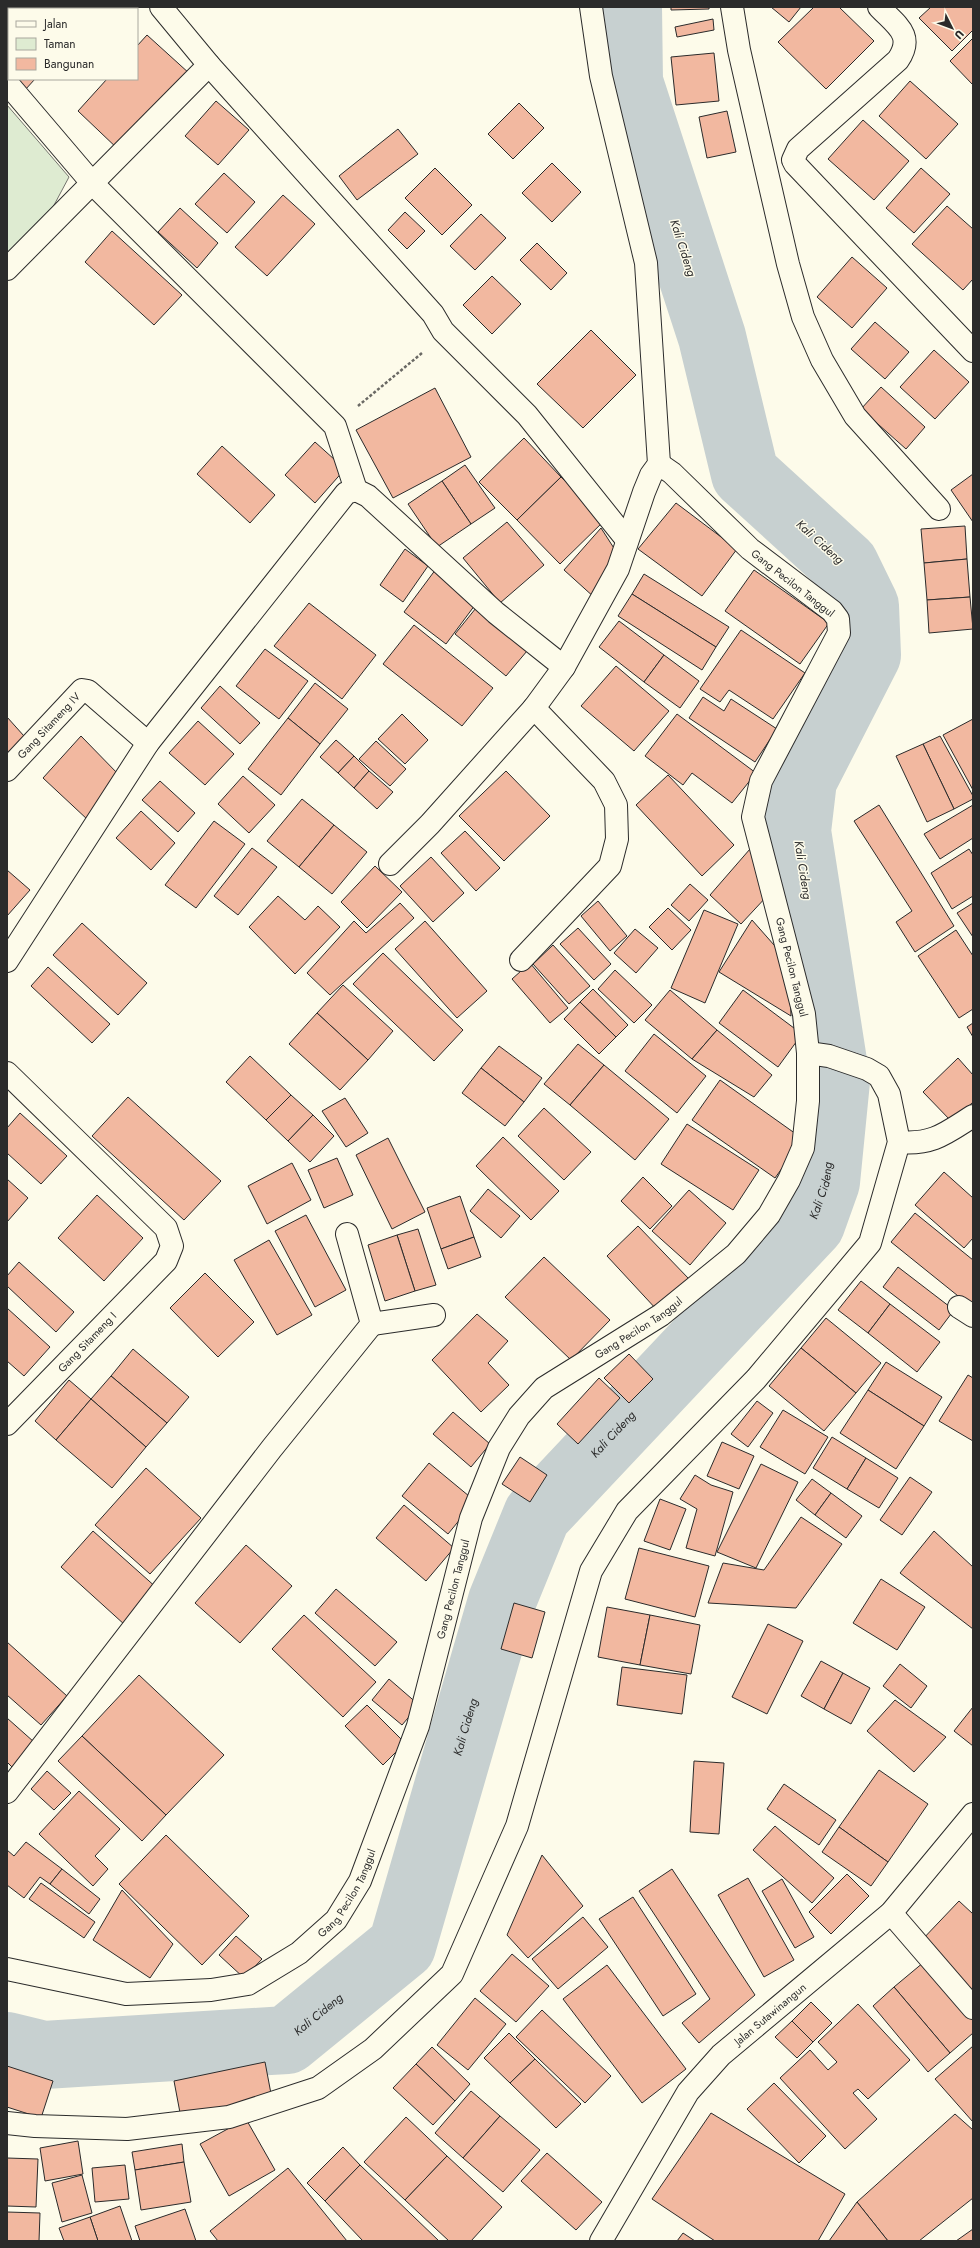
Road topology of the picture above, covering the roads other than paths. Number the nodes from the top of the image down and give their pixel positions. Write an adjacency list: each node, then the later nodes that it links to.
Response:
1 (591, 7): 10 (street)
2 (732, 7): 12 (street)
3 (879, 7): 9 (street)
4 (163, 8): 5 (street)
5 (209, 65): 7 (street); 13 (street)
6 (7, 83): 7 (street)
7 (93, 184): 8 (street); 11 (street)
8 (7, 269)
9 (973, 351)
10 (660, 464): 13 (street); 21 (street, Gang Pecilon Tanggul)
11 (356, 490): 14 (street); 16 (street)
12 (939, 509)
13 (627, 540): 14 (street)
14 (564, 667): 15 (street)
15 (534, 708): 18 (street); 19 (street)
16 (148, 743): 17 (street, Gang Sitameng IV); 20 (street)
17 (7, 770)
18 (390, 864)
19 (521, 960)
20 (7, 961)
21 (808, 1053): 24 (street); 32 (street, Gang Pecilon Tanggul)
22 (8, 1078): 28 (street, Gang Sitameng I)
23 (973, 1116): 24 (street)
24 (899, 1142): 34 (street)
25 (347, 1234): 27 (street)
26 (434, 1315): 27 (street)
27 (372, 1324): 29 (street)
28 (7, 1424)
29 (7, 1792)
30 (973, 1814): 31 (street, Jalan Sutawinangun)
31 (891, 1913): 33 (street); 35 (street, Jalan Sutawinangun)
32 (7, 1969)
33 (973, 2008)
34 (7, 2123)
35 (601, 2241)

